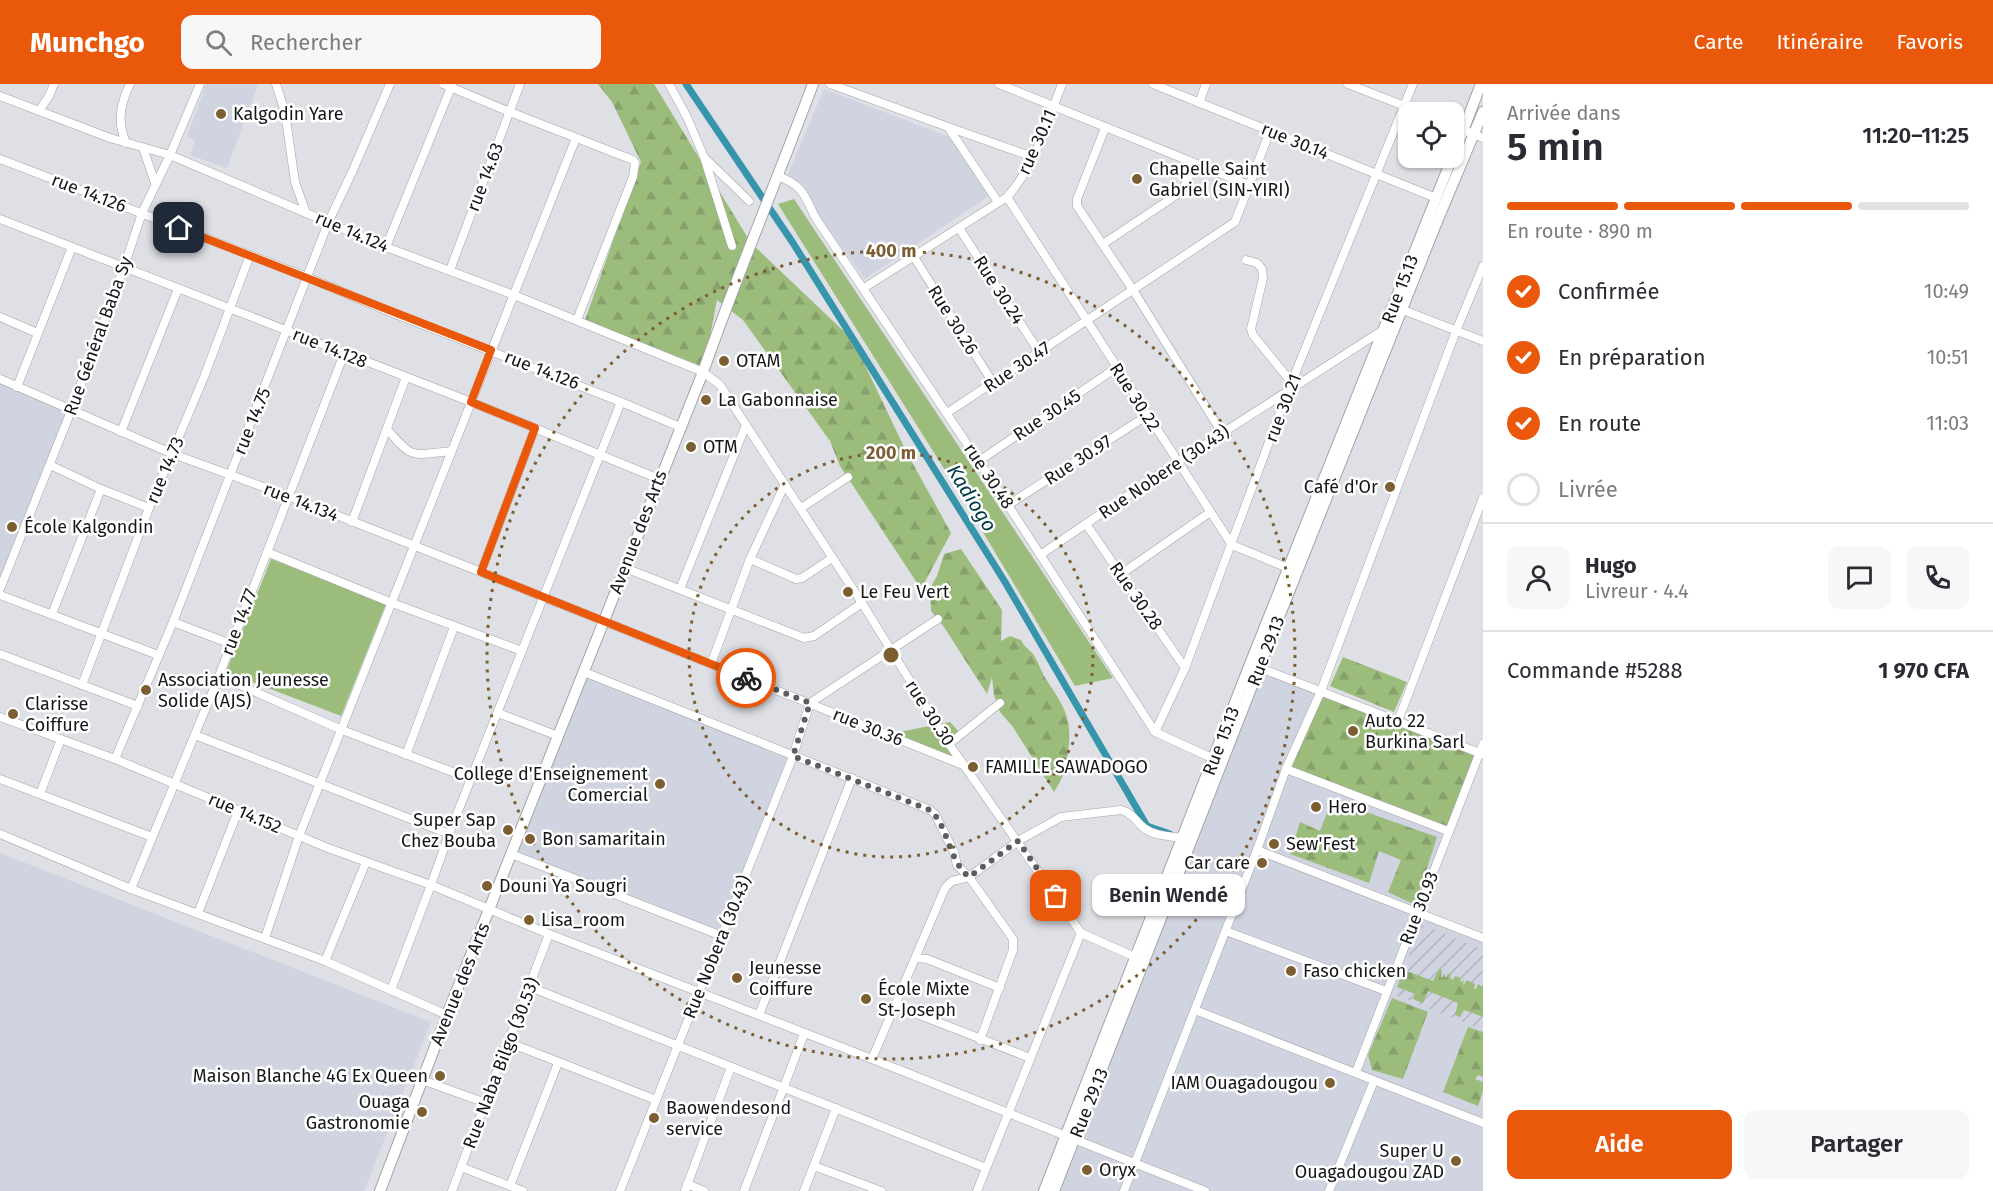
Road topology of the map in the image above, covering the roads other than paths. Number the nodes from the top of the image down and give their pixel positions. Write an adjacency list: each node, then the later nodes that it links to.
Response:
1 (54, 84): 24 (street)
2 (130, 84): 35 (street)
3 (200, 84): 37 (street, Rue Général Baba Sy)
4 (276, 84): 52 (street)
5 (390, 84): 54 (street, rue 14.75)
6 (443, 84): 18 (street)
7 (520, 84): 25 (street, rue 14.63)
8 (669, 84): 38 (street)
9 (830, 84): 29 (street)
10 (999, 84): 23 (street)
11 (1062, 84): 23 (street, rue 30.11)
12 (1154, 84): 21 (street, rue 30.14)
13 (1206, 84): 21 (street)
14 (1348, 84): 22 (street)
15 (1413, 84): 20 (street, rue 30.21)
16 (1482, 84): 27 (main road, Rue 15.13)
17 (812, 85): 44 (main road, Avenue des Arts)
18 (452, 86): 25 (street); 59 (street)
19 (0, 96): 24 (street, rue 14.124)
20 (1406, 102)
21 (1199, 103): 31 (street, rue 30.14)
22 (1398, 104)
23 (1054, 106): 30 (street); 39 (street, rue 30.11)
24 (39, 111): 35 (street, rue 14.124)
25 (510, 112): 34 (street); 65 (street, rue 14.63)
26 (1483, 112): 33 (main road, Rue 29.13)
27 (1464, 117)
28 (1398, 121): 43 (street, rue 30.21)
29 (948, 127): 39 (street); 50 (street)
30 (1105, 128): 41 (street); 56 (street)
31 (1270, 131): 43 (street, rue 30.14); 46 (street, Rue 30.47)
32 (1464, 131): 33 (street)
33 (1479, 137): 71 (main road, Rue 29.13)
34 (576, 138): 70 (street); 74 (street)
35 (126, 143): 36 (street, rue 14.124)
36 (143, 148): 37 (street, rue 14.124); 45 (street)
37 (170, 155): 45 (street, Rue Général Baba Sy); 52 (street, rue 14.124)
38 (704, 157): 49 (street); 57 (street)
39 (1033, 157): 47 (street, rue 30.11)
40 (0, 159): 51 (street, rue 14.126)
41 (1195, 164): 46 (street); 56 (street)
42 (1448, 168): 48 (main road, Rue 15.13)
43 (1377, 174): 48 (street, rue 30.14); 90 (street, rue 30.21)
44 (778, 176): 67 (street, rue 30.48); 85 (main road, Avenue des Arts)
45 (155, 183): 51 (street, Rue Général Baba Sy)
46 (1249, 185): 69 (street, Rue 30.47)
47 (1007, 197): 50 (street); 75 (street, Rue 30.22)
48 (1436, 198): 71 (main road, Rue 15.13)
49 (749, 201)
50 (998, 202): 55 (street)
51 (142, 213): 60 (street, rue 14.126); 64 (street, Rue Général Baba Sy)
52 (306, 213): 54 (street, rue 14.124)
53 (0, 219): 58 (street, rue 14.128)
54 (328, 223): 59 (street, rue 14.124); 66 (street, rue 14.75)
55 (958, 228): 61 (street); 82 (street, Rue 30.24)
56 (1103, 244): 69 (street)
57 (732, 246)
58 (72, 247): 64 (street, rue 14.128); 79 (street)
59 (386, 247): 65 (street, rue 14.124)
60 (250, 255): 66 (street, rue 14.126); 72 (street, rue 14.73)
61 (914, 257): 67 (street); 88 (street, Rue 30.26)
62 (1246, 260): 90 (street)
63 (1483, 266): 78 (street)
64 (124, 267): 68 (street, rue 14.128); 93 (street, Rue Général Baba Sy)
65 (450, 270): 70 (street, rue 14.124)
66 (308, 277): 77 (street, rue 14.75); 81 (street, rue 14.126)
67 (864, 288): 94 (street, rue 30.48)
68 (178, 289): 72 (street, rue 14.128); 100 (street)
69 (1133, 290): 75 (street, Rue 30.47); 101 (street)
70 (514, 295): 74 (street, rue 14.124); 81 (street)
71 (1397, 308): 76 (main road, Rue 15.13); 78 (street); 150 (main road, Rue 29.13)
72 (230, 309): 77 (street, rue 14.128); 103 (street, rue 14.73)
73 (0, 317): 79 (street)
74 (577, 320): 85 (street, rue 14.124)
75 (1086, 320): 82 (street, Rue 30.47); 84 (street, Rue 30.22)
76 (1384, 329): 90 (street, Rue Nobere (30.43)); 128 (main road, Rue 15.13)
77 (287, 330): 83 (street, rue 14.128); 108 (street, rue 14.75)
78 (1456, 331): 80 (street); 155 (street)
79 (37, 333): 89 (street)
80 (1483, 341)
81 (491, 350): 91 (street); 92 (street, rue 14.126)
82 (1039, 352): 88 (street, Rue 30.47)
83 (344, 354): 86 (street, rue 14.128); 113 (street, rue 14.77)
84 (1116, 368): 95 (street, Rue 30.22); 105 (street, Rue 30.45)
85 (703, 372): 96 (street, rue 30.30); 98 (main road, Avenue des Arts)
86 (406, 377): 91 (street, rue 14.128); 99 (street)
87 (0, 379): 89 (street, rue 14.134)
88 (993, 383): 94 (street, Rue 30.47)
89 (17, 387): 93 (street, rue 14.134)
90 (1290, 387): 101 (street, Rue Nobere (30.43)); 121 (street, rue 30.21)
91 (471, 402): 97 (street, rue 14.128); 102 (street)
92 (621, 402): 98 (street, rue 14.126); 104 (street)
93 (70, 411): 100 (street, rue 14.134); 107 (street, Rue Général Baba Sy)
94 (947, 413): 105 (street, rue 30.48)
95 (1148, 415): 106 (street, Rue 30.22); 115 (street, Rue 30.97)
96 (747, 425): 111 (street, rue 30.30); 132 (street)
97 (535, 428): 104 (street, rue 14.128); 129 (street)
98 (680, 428): 110 (main road, Avenue des Arts)
99 (387, 429): 102 (street); 119 (street)
100 (121, 432): 103 (street, rue 14.134)
101 (1222, 433): 106 (street, Rue Nobere (30.43))
102 (451, 451): 122 (street)
103 (173, 454): 108 (street, rue 14.134); 116 (street, rue 14.73)
104 (599, 455): 110 (street, rue 14.128); 134 (street)
105 (979, 461): 115 (street, rue 30.48)
106 (1177, 462): 118 (street, Rue 30.22); 120 (street, Rue Nobere (30.43))
107 (50, 465): 112 (street); 131 (street, Rue Général Baba Sy)
108 (230, 476): 113 (street, rue 14.134); 140 (street, rue 14.75)
109 (848, 477): 117 (street)
110 (659, 479): 127 (main road, Avenue des Arts)
111 (784, 484): 117 (street, rue 30.30); 126 (street)
112 (101, 489): 116 (street); 138 (street)
113 (288, 496): 119 (street, rue 14.134); 123 (street, rue 14.77)
114 (1483, 498): 161 (street)
115 (1008, 505): 124 (street, rue 30.48)
116 (149, 508): 143 (street, rue 14.73)
117 (801, 508): 125 (street, rue 30.30)
118 (1209, 513): 121 (street, Rue 30.22); 130 (street)
119 (352, 522): 122 (street, rue 14.134)
120 (1086, 524): 124 (street, Rue Nobere (30.43)); 130 (street, Rue 30.28)
121 (1232, 545): 128 (street); 151 (street, rue 30.21)
122 (415, 547): 129 (street, rue 14.134); 135 (street)
123 (267, 552): 135 (street); 144 (street, rue 14.77)
124 (1040, 555): 163 (street, rue 30.48)
125 (832, 558): 126 (street); 136 (street, rue 30.30)
126 (750, 559): 137 (street)
127 (625, 568): 132 (street); 141 (main road, Avenue des Arts)
128 (1288, 568): 150 (main road, Rue 15.13)
129 (481, 572): 134 (street, rue 14.134)
130 (1121, 574): 151 (street, Rue 30.28)
131 (0, 589)
132 (680, 589): 137 (street)
133 (0, 595): 138 (street)
134 (544, 597): 141 (street, rue 14.134); 145 (street)
135 (392, 603): 142 (street); 162 (street)
136 (862, 603): 137 (street); 146 (street, rue 30.30)
137 (732, 610): 149 (street)
138 (52, 614): 143 (street)
139 (938, 619): 146 (street)
140 (173, 622): 144 (street); 148 (street, rue 14.75)
141 (603, 622): 149 (street, rue 30.36); 152 (main road, Avenue des Arts)
142 (454, 627): 145 (street); 170 (street)
143 (102, 634): 148 (street); 154 (street, rue 14.73)
144 (231, 644): 153 (street, rue 14.77)
145 (522, 651): 159 (street)
146 (890, 651): 156 (street); 167 (street, rue 30.30)
147 (0, 654): 154 (street)
148 (158, 655): 158 (street, rue 14.75)
149 (711, 664): 156 (street, rue 30.36)
150 (1255, 666): 155 (street); 173 (main road, Rue 15.13); 234 (main road, Rue 29.13)
151 (1185, 668): 163 (street, rue 30.21)
152 (584, 672): 165 (main road, Avenue des Arts); 171 (street)
153 (219, 676): 162 (street); 164 (street, rue 14.77)
154 (82, 685): 158 (street)
155 (1321, 691): 161 (street); 175 (street)
156 (810, 703): 171 (street, Rue Nobera (30.43)); 174 (street, rue 30.36)
157 (1000, 703): 167 (street)
158 (138, 706): 172 (street, rue 14.75)
159 (498, 713): 165 (street); 178 (street)
160 (0, 717): 166 (street, rue 14.152)
161 (1398, 722): 169 (street)
162 (342, 730): 170 (street); 179 (street)
163 (1155, 732): 173 (street)
164 (195, 735): 179 (street); 180 (street, rue 14.77)
165 (558, 736): 191 (main road, Avenue des Arts)
166 (61, 739): 172 (street, rue 14.152); 181 (street)
167 (949, 744): 174 (street, rue 30.30)
168 (1483, 744): 169 (street, Rue 30.93)
169 (1481, 754): 183 (street, Rue 30.93)
170 (406, 755): 178 (street)
171 (793, 756): 176 (street); 202 (street, Rue Nobera (30.43))
172 (115, 759): 180 (street, rue 14.152)
173 (1214, 759): 188 (main road, Rue 15.13)
174 (964, 766): 189 (street, rue 30.30)
175 (1286, 768): 183 (street); 190 (street)
176 (852, 778): 193 (street); 216 (street)
177 (0, 779): 181 (street)
178 (471, 779): 185 (street)
179 (321, 782): 185 (street); 186 (street)
180 (175, 783): 182 (street, rue 14.152); 187 (street, rue 14.77)
181 (40, 794): 187 (street)
182 (238, 811): 186 (street, rue 14.152); 197 (street)
183 (1448, 831): 198 (street, Rue 30.93)
184 (0, 834): 195 (street)
185 (449, 834): 194 (street)
186 (299, 836): 192 (street, rue 14.152); 203 (street)
187 (152, 837): 195 (street, rue 14.77)
188 (1182, 838): 189 (street); 205 (main road, Rue 15.13)
189 (1018, 841): 193 (street); 200 (street, rue 30.30)
190 (1257, 850): 198 (street); 199 (street)
191 (511, 854): 196 (main road, Avenue des Arts); 202 (street)
192 (366, 862): 194 (street, rue 14.152); 207 (street)
193 (969, 877): 206 (street); 209 (street)
194 (431, 885): 196 (street, rue 14.152); 210 (street)
195 (131, 889): 197 (street)
196 (489, 909): 201 (street, rue 14.152); 215 (main road, Avenue des Arts)
197 (198, 913): 203 (street)
198 (1417, 913): 204 (street); 211 (street, Rue 30.93)
199 (1226, 930): 211 (street); 214 (street)
200 (1081, 933): 205 (street); 222 (street)
201 (549, 934): 208 (street, Rue Naba Bilgo (30.53)); 212 (street, rue 14.152)
202 (722, 936): 212 (street, Rue Nobera (30.43))
203 (265, 938): 207 (street)
204 (1483, 938)
205 (1135, 957): 234 (main road, Rue 15.13)
206 (916, 958): 209 (street); 213 (street)
207 (325, 961): 210 (street)
208 (530, 987): 219 (street, Rue Naba Bilgo (30.53)); 220 (street)
209 (1000, 988): 218 (street)
210 (391, 990): 215 (street)
211 (1386, 991): 225 (street, Rue 30.93)
212 (698, 993): 216 (street, rue 14.152); 220 (street, Rue Nobera (30.43))
213 (894, 1005): 218 (street); 221 (street)
214 (1196, 1010): 225 (street); 235 (street)
215 (447, 1015): 226 (main road, Avenue des Arts)
216 (759, 1015): 217 (street, rue 14.152)
217 (804, 1034): 221 (street, rue 14.152); 228 (street)
218 (980, 1040): 222 (street)
219 (510, 1043): 223 (street); 230 (street, Rue Naba Bilgo (30.53))
220 (677, 1046): 224 (street); 229 (street, Rue Nobera (30.43))
221 (872, 1059): 232 (street, rue 14.152)
222 (1030, 1059): 232 (street)
223 (558, 1063): 229 (street); 239 (street)
224 (731, 1067): 228 (street); 240 (street)
225 (1356, 1072): 227 (street)
226 (422, 1080): 230 (street); 241 (main road, Avenue des Arts)
227 (1374, 1081): 233 (street); 254 (street)
228 (784, 1087): 231 (street); 246 (street)
229 (656, 1100): 244 (street, Rue Nobera (30.43))
230 (486, 1103): 237 (street, Rue Naba Bilgo (30.53))
231 (836, 1108): 236 (street); 238 (street)
232 (1010, 1114): 234 (street, rue 14.152); 238 (street)
233 (1483, 1123)
234 (1070, 1138): 235 (street, rue 14.152); 250 (main road, Rue 15.13); 251 (main road, Rue 29.13)
235 (1135, 1163): 252 (street); 253 (street, rue 14.152)
236 (814, 1166): 247 (street); 248 (street)
237 (461, 1167): 239 (street); 242 (street, Rue Naba Bilgo (30.53))
238 (986, 1168): 249 (street)
239 (510, 1186): 243 (street)
240 (686, 1188): 245 (street)
241 (380, 1191)
242 (452, 1191)
243 (523, 1191)
244 (620, 1191)
245 (704, 1191)
246 (744, 1191)
247 (804, 1191)
248 (881, 1191)
249 (977, 1191)
250 (1044, 1191)
251 (1054, 1191)
252 (1124, 1191)
253 (1205, 1191)
254 (1329, 1191)

